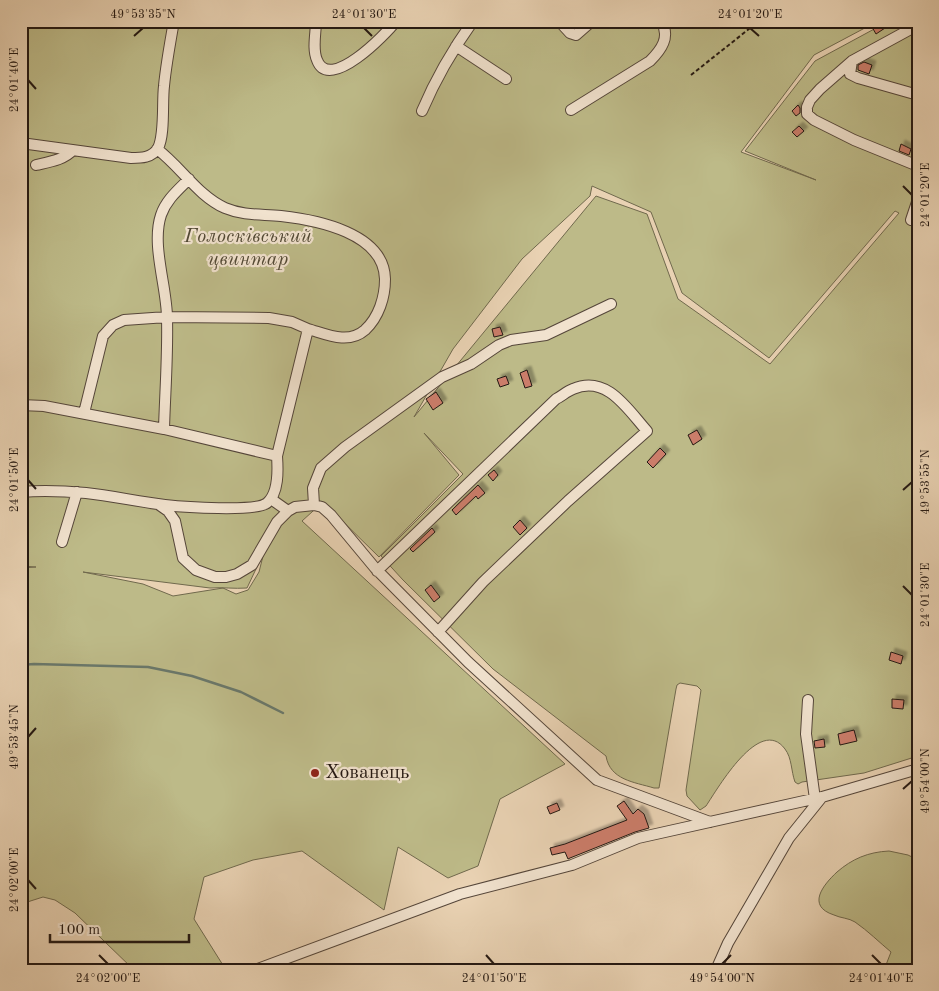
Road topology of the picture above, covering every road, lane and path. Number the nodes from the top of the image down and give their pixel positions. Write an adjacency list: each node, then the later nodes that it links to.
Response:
1 (174, 21): 18 (street)
2 (316, 21): 3 (street)
3 (396, 21)
4 (474, 21): 10 (street)
5 (559, 21): 6 (street)
6 (592, 21)
7 (661, 21): 16 (street)
8 (759, 21): 12 (path)
9 (918, 25): 11 (street)
10 (456, 46): 13 (street); 15 (street)
11 (852, 61): 14 (street); 21 (street)
12 (691, 76)
13 (506, 79)
14 (918, 95)
15 (422, 110)
16 (571, 110)
17 (21, 143): 19 (street)
18 (157, 149): 19 (street); 22 (street)
19 (73, 150): 20 (street)
20 (36, 165)
21 (918, 166)
22 (189, 179): 26 (street); 27 (street)
23 (918, 199): 24 (street)
24 (911, 220)
25 (611, 304): 36 (street)
26 (167, 317): 27 (street); 29 (street); 30 (street)
27 (308, 329): 31 (street)
28 (21, 406): 29 (street)
29 (84, 414): 30 (street)
30 (164, 430): 31 (street)
31 (277, 456): 34 (street)
32 (21, 492): 33 (street)
33 (77, 492): 35 (street); 38 (street)
34 (271, 499): 35 (street); 37 (street)
35 (158, 504): 37 (street)
36 (314, 505): 37 (street); 39 (street)
37 (288, 511)
38 (62, 542)
39 (377, 571): 40 (street); 40 (street)
40 (438, 632): 44 (street)
41 (808, 700): 43 (street)
42 (918, 769): 43 (street)
43 (818, 798): 44 (street); 46 (street)
44 (710, 822): 45 (street)
45 (255, 970)
46 (716, 970)

